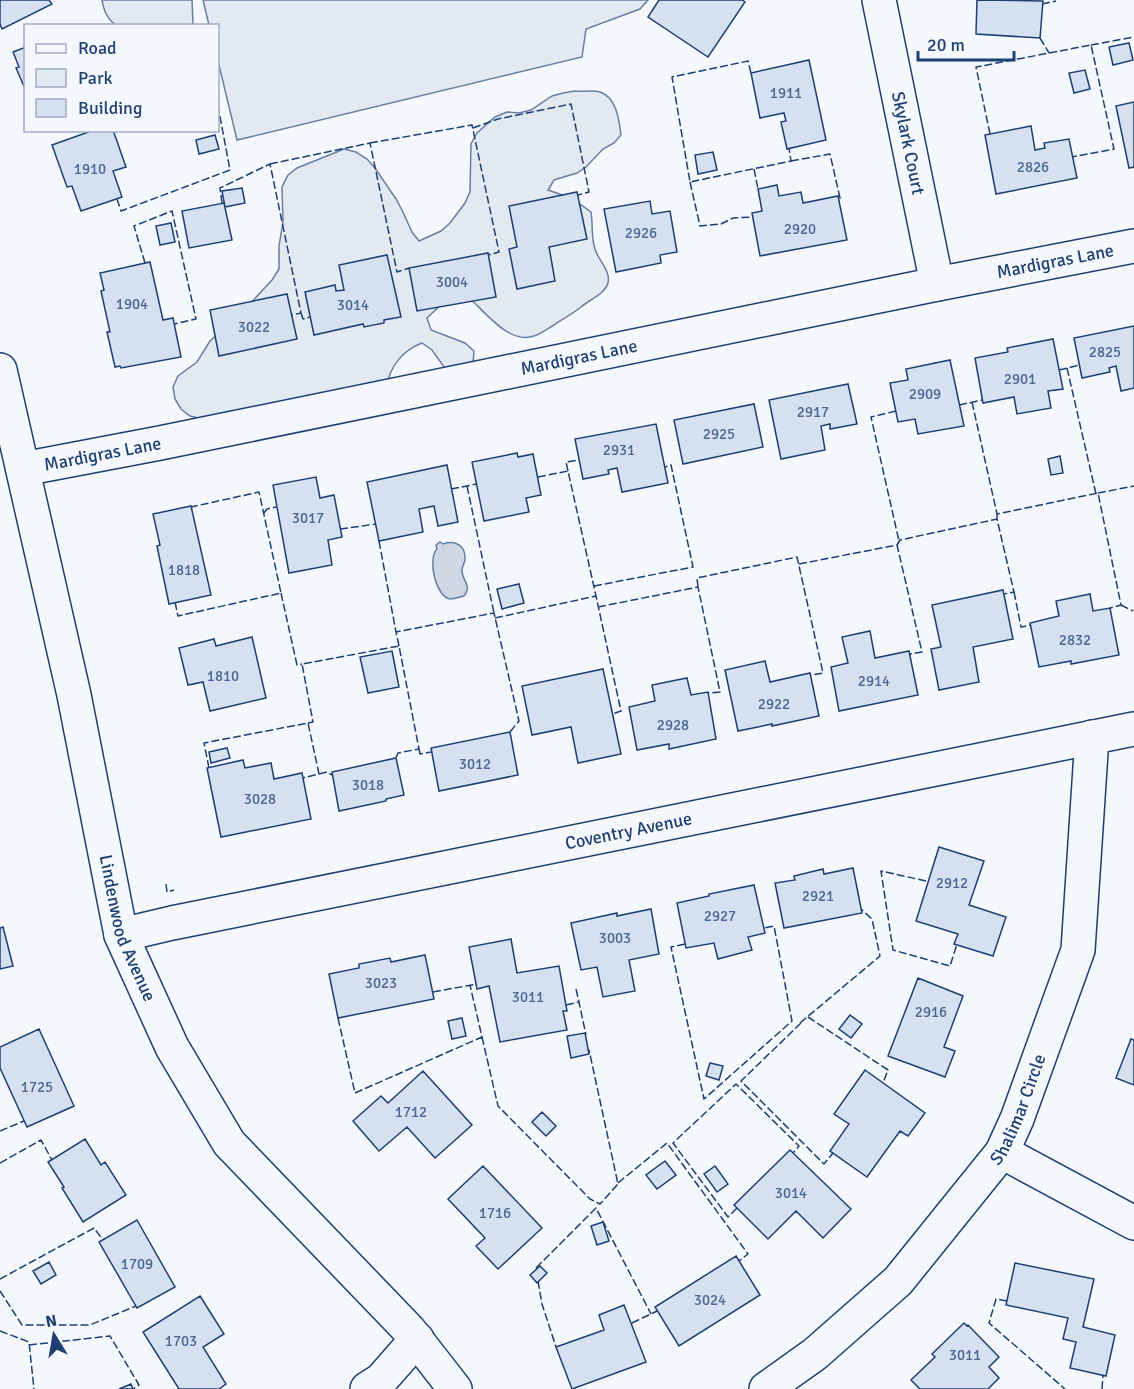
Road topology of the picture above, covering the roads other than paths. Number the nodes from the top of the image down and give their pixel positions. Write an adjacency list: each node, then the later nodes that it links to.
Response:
1 (879, 0): 3 (street, Skylark Court)
2 (1134, 246): 3 (street, Mardigras Lane)
3 (937, 284): 5 (street, Mardigras Lane)
4 (0, 370): 5 (street, Lindenwood Avenue)
5 (23, 469): 8 (street, Lindenwood Avenue)
6 (1134, 729): 7 (street, Coventry Avenue)
7 (1092, 737): 8 (street, Coventry Avenue); 9 (street, Shalimar Circle)
8 (121, 935): 11 (street, Lindenwood Avenue)
9 (1002, 1152): 10 (street); 14 (street, Shalimar Circle)
10 (1134, 1222)
11 (417, 1339): 12 (street); 13 (street, Lindenwood Avenue)
12 (367, 1389)
13 (455, 1389)
14 (766, 1389)

